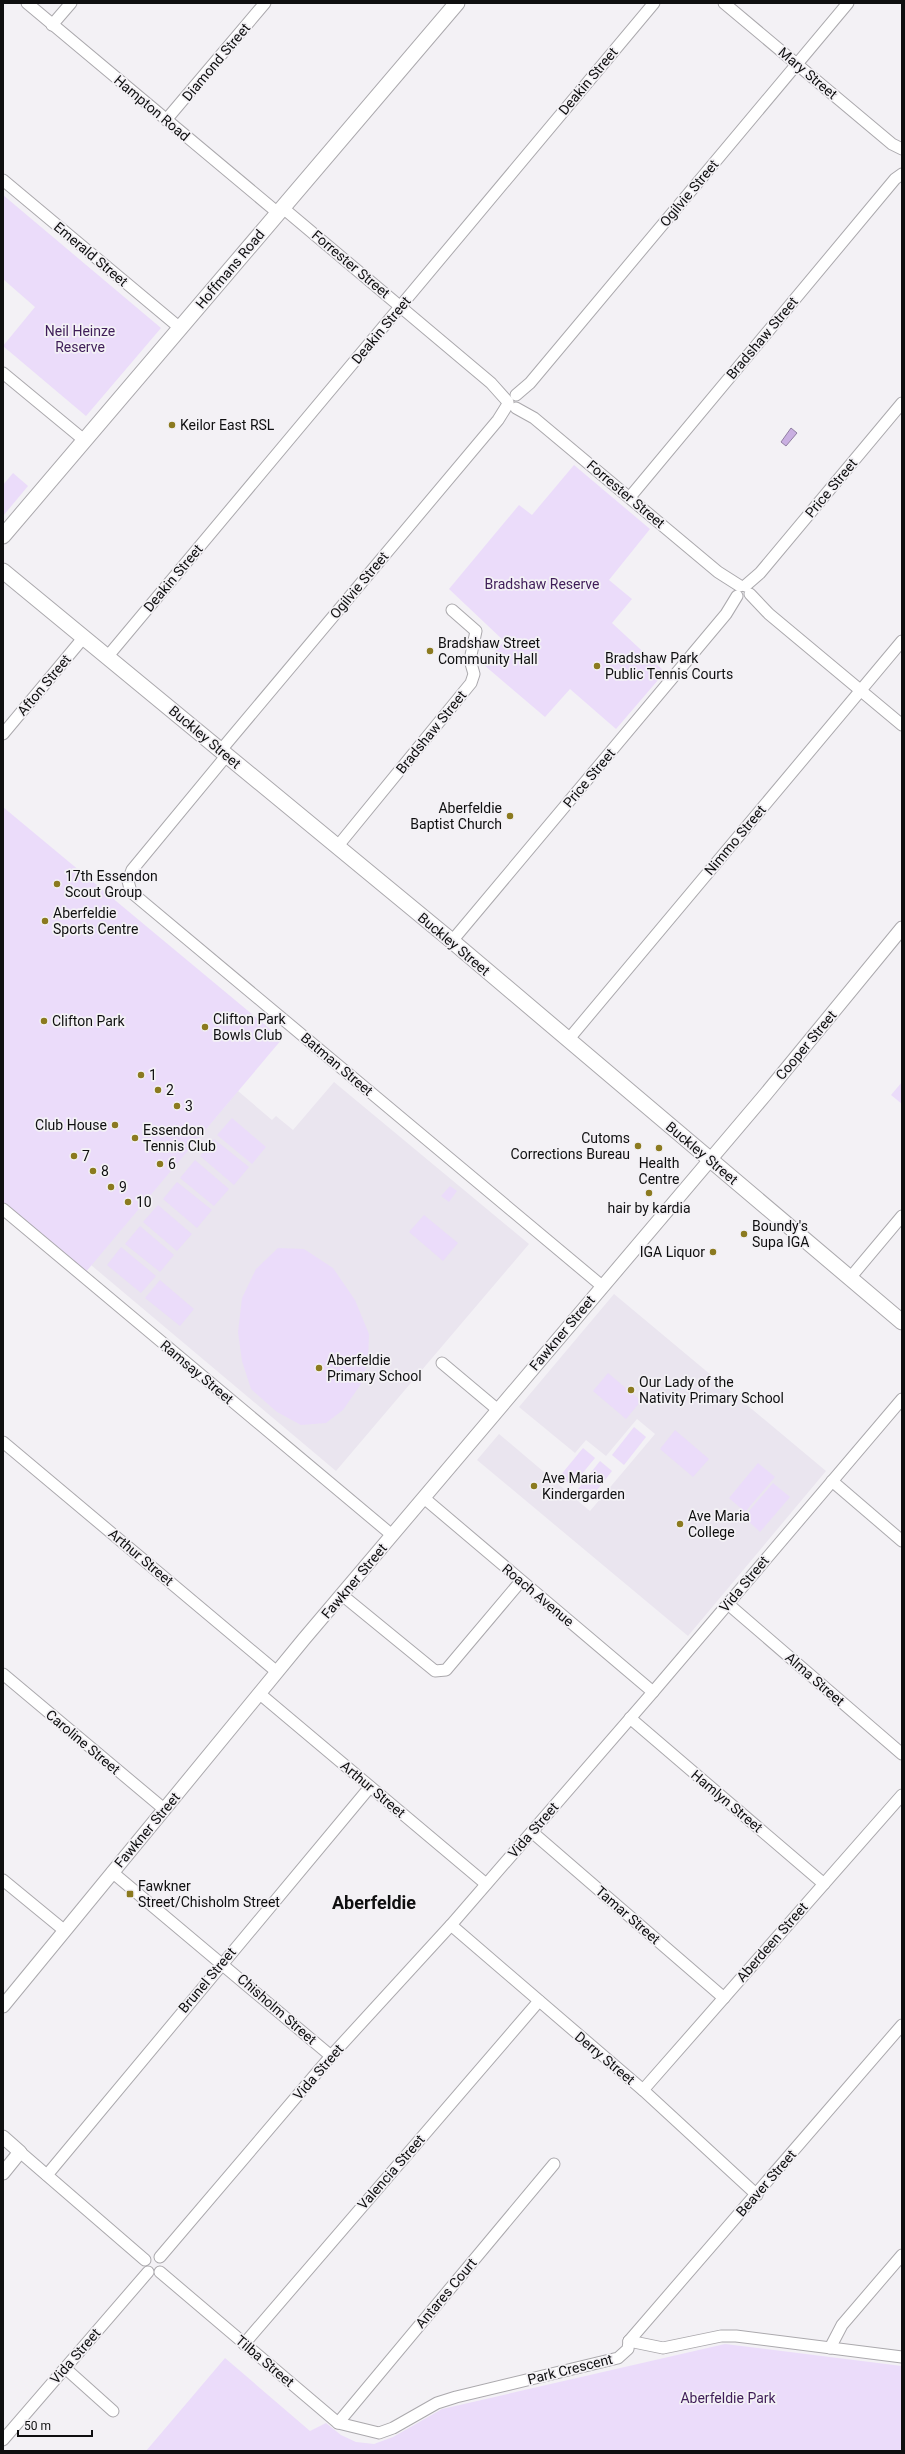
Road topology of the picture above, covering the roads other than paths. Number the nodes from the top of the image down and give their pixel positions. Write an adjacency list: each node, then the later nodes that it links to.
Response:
1 (27, 3): 8 (street, Hampton Road)
2 (71, 3): 8 (street)
3 (265, 3): 10 (street, Diamond Street)
4 (458, 3): 16 (main road, Hoffmans Road)
5 (654, 3): 17 (street, Deakin Street)
6 (724, 3): 9 (street, Mary Street)
7 (848, 3): 9 (street, Ogilvie Street)
8 (52, 24): 10 (street, Hampton Road)
9 (797, 64): 11 (street, Mary Street); 20 (street, Ogilvie Street)
10 (166, 120): 16 (street, Hampton Road)
11 (897, 146): 12 (street, Mary Street)
12 (902, 156)
13 (902, 165): 14 (street, Bradshaw Street)
14 (899, 176): 23 (street, Bradshaw Street)
15 (3, 180): 18 (street, Emerald Street)
16 (280, 210): 17 (street, Forrester Street); 18 (main road, Hoffmans Road)
17 (400, 306): 20 (street, Forrester Street); 32 (street, Deakin Street)
18 (180, 328): 22 (main road, Hoffmans Road)
19 (3, 373): 22 (street)
20 (515, 402): 23 (street, Forrester Street); 36 (street, Ogilvie Street)
21 (902, 403): 28 (street, Price Street)
22 (84, 440): 24 (main road, Hoffmans Road)
23 (630, 497): 28 (street, Forrester Street)
24 (3, 536)
25 (3, 570): 27 (main road, Buckley Street)
26 (3, 575): 27 (street)
27 (17, 582): 30 (main road, Buckley Street)
28 (743, 593): 33 (street, Forrester Street); 39 (street, Price Street)
29 (452, 610): 37 (street, Bradshaw Street)
30 (84, 637): 32 (main road, Buckley Street); 35 (street, Afton Street)
31 (902, 641): 33 (street, Nimmo Street)
32 (108, 656): 36 (main road, Buckley Street)
33 (860, 690): 34 (street, Forrester Street); 40 (street, Nimmo Street)
34 (902, 725)
35 (3, 734)
36 (224, 753): 37 (main road, Buckley Street); 45 (street, Batman Street)
37 (337, 847): 39 (main road, Buckley Street)
38 (902, 928): 41 (street, Cooper Street)
39 (452, 941): 40 (main road, Buckley Street)
40 (568, 1040): 41 (main road, Buckley Street)
41 (708, 1159): 44 (main road, Buckley Street); 45 (street, Fawkner Street)
42 (3, 1209): 53 (street, Ramsay Street)
43 (902, 1216): 44 (street)
44 (850, 1278): 46 (main road, Buckley Street)
45 (602, 1286): 49 (street, Fawkner Street)
46 (902, 1322)
47 (442, 1363): 49 (street)
48 (902, 1399): 51 (street, Vida Street)
49 (498, 1410): 52 (street, Fawkner Street)
50 (3, 1442): 58 (street, Arthur Street)
51 (832, 1481): 54 (street); 57 (street, Vida Street)
52 (424, 1498): 53 (street, Fawkner Street); 55 (street, Roach Avenue)
53 (392, 1536): 56 (street, Fawkner Street)
54 (902, 1541)
55 (522, 1581): 56 (street); 60 (street, Roach Avenue)
56 (342, 1595): 58 (street, Fawkner Street)
57 (728, 1604): 60 (street, Vida Street); 63 (street, Alma Street)
58 (277, 1672): 61 (street, Fawkner Street)
59 (3, 1674): 66 (street, Caroline Street)
60 (653, 1692): 62 (street, Vida Street)
61 (260, 1694): 64 (street, Arthur Street); 66 (street, Fawkner Street)
62 (630, 1718): 67 (street, Vida Street); 71 (street, Hamlyn Street)
63 (902, 1754)
64 (370, 1787): 70 (street, Arthur Street); 74 (street, Brunel Street)
65 (902, 1795): 71 (street, Aberdeen Street)
66 (164, 1809): 68 (street, Fawkner Street)
67 (532, 1832): 70 (street, Vida Street); 75 (street, Tamar Street)
68 (112, 1872): 73 (street, Fawkner Street); 74 (street, Chisholm Street)
69 (3, 1880): 73 (street)
70 (486, 1884): 72 (street, Vida Street)
71 (824, 1884): 75 (street, Aberdeen Street)
72 (451, 1925): 76 (street, Derry Street); 79 (street, Vida Street)
73 (65, 1931): 77 (street, Fawkner Street)
74 (222, 1962): 79 (street, Chisholm Street); 85 (street, Brunel Street)
75 (724, 1998): 80 (street, Aberdeen Street)
76 (539, 2001): 80 (street, Derry Street); 93 (street, Valencia Street)
77 (3, 2006)
78 (902, 2025): 86 (street, Beaver Street)
79 (331, 2056): 88 (street, Vida Street)
80 (643, 2090): 86 (street, Derry Street)
81 (3, 2137): 82 (street)
82 (20, 2152): 84 (street); 85 (street)
83 (554, 2164): 98 (street, Antares Court)
84 (3, 2173)
85 (47, 2174): 89 (street)
86 (757, 2194): 92 (street, Beaver Street)
87 (902, 2255): 94 (street)
88 (160, 2257): 89 (street); 91 (street)
89 (145, 2260): 90 (street)
90 (148, 2272): 91 (street); 96 (street, Vida Street)
91 (160, 2272): 93 (street, Tilba Street)
92 (629, 2341): 94 (street, Park Crescent); 99 (street, Park Crescent)
93 (244, 2344): 98 (street, Tilba Street)
94 (830, 2348): 95 (street, Park Crescent)
95 (902, 2357)
96 (65, 2368): 97 (street); 100 (street, Vida Street)
97 (113, 2411)
98 (338, 2423): 99 (street, Tilba Street)
99 (379, 2433)
100 (3, 2440)

